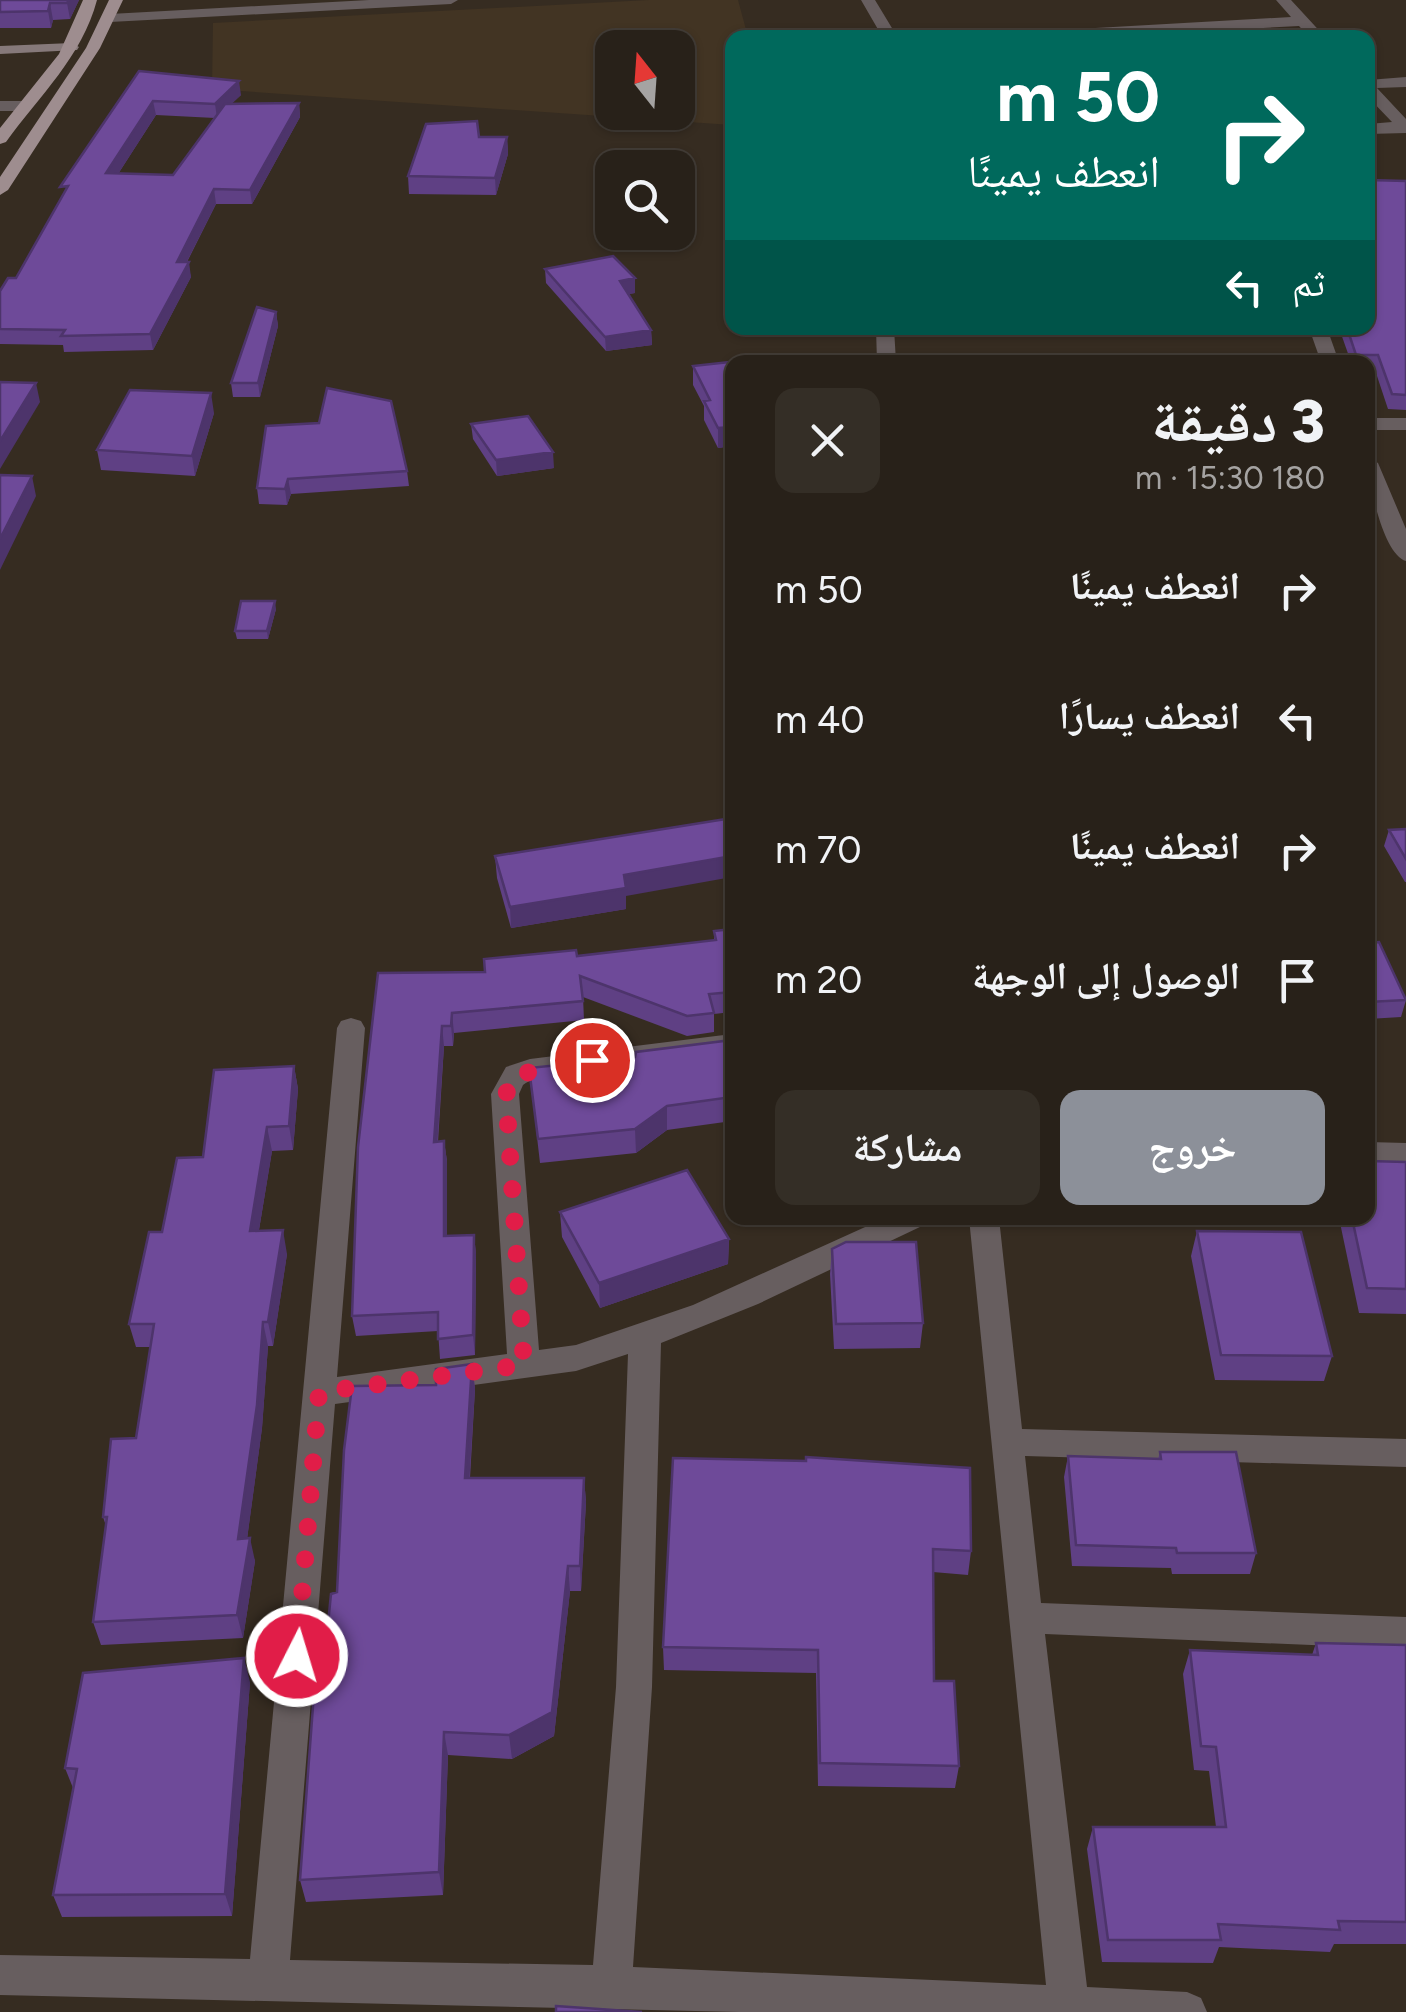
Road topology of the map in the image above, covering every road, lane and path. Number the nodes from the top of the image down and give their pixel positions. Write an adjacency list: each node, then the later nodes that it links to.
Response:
1 (90, 0): 11 (main road)
2 (116, 0): 6 (main road)
3 (450, 0): 6 (street)
4 (868, 0): 8 (street)
5 (1283, 0): 7 (street)
6 (110, 18): 21 (main road)
7 (1302, 20): 9 (street); 10 (street)
8 (886, 30)
9 (1129, 30)
10 (1311, 30)
11 (72, 46): 12 (main road); 17 (main road)
12 (0, 50)
13 (1406, 82): 14 (street)
14 (1375, 85)
15 (1375, 94): 18 (street)
16 (0, 106): 17 (street)
17 (22, 106): 20 (main road)
18 (1405, 127): 19 (street)
19 (1375, 128)
20 (0, 139)
21 (0, 190)
22 (1375, 424): 23 (street)
23 (1406, 424)
24 (1375, 479): 25 (street)
25 (1406, 556)
26 (351, 1028): 34 (street)
27 (725, 1045): 33 (street)
28 (1375, 1153): 29 (street)
29 (1406, 1154)
30 (896, 1225): 32 (street)
31 (985, 1225): 35 (street)
32 (645, 1336): 33 (street); 41 (street)
33 (524, 1365): 34 (street)
34 (319, 1392): 40 (street)
35 (1008, 1442): 36 (street); 37 (street)
36 (1406, 1453)
37 (1027, 1618): 38 (street); 43 (street)
38 (1406, 1633)
39 (0, 1975): 40 (street)
40 (268, 1980): 41 (street)
41 (611, 1986): 42 (street)
42 (795, 2002): 43 (street)
43 (1070, 2006): 44 (street)
44 (1187, 2012)

